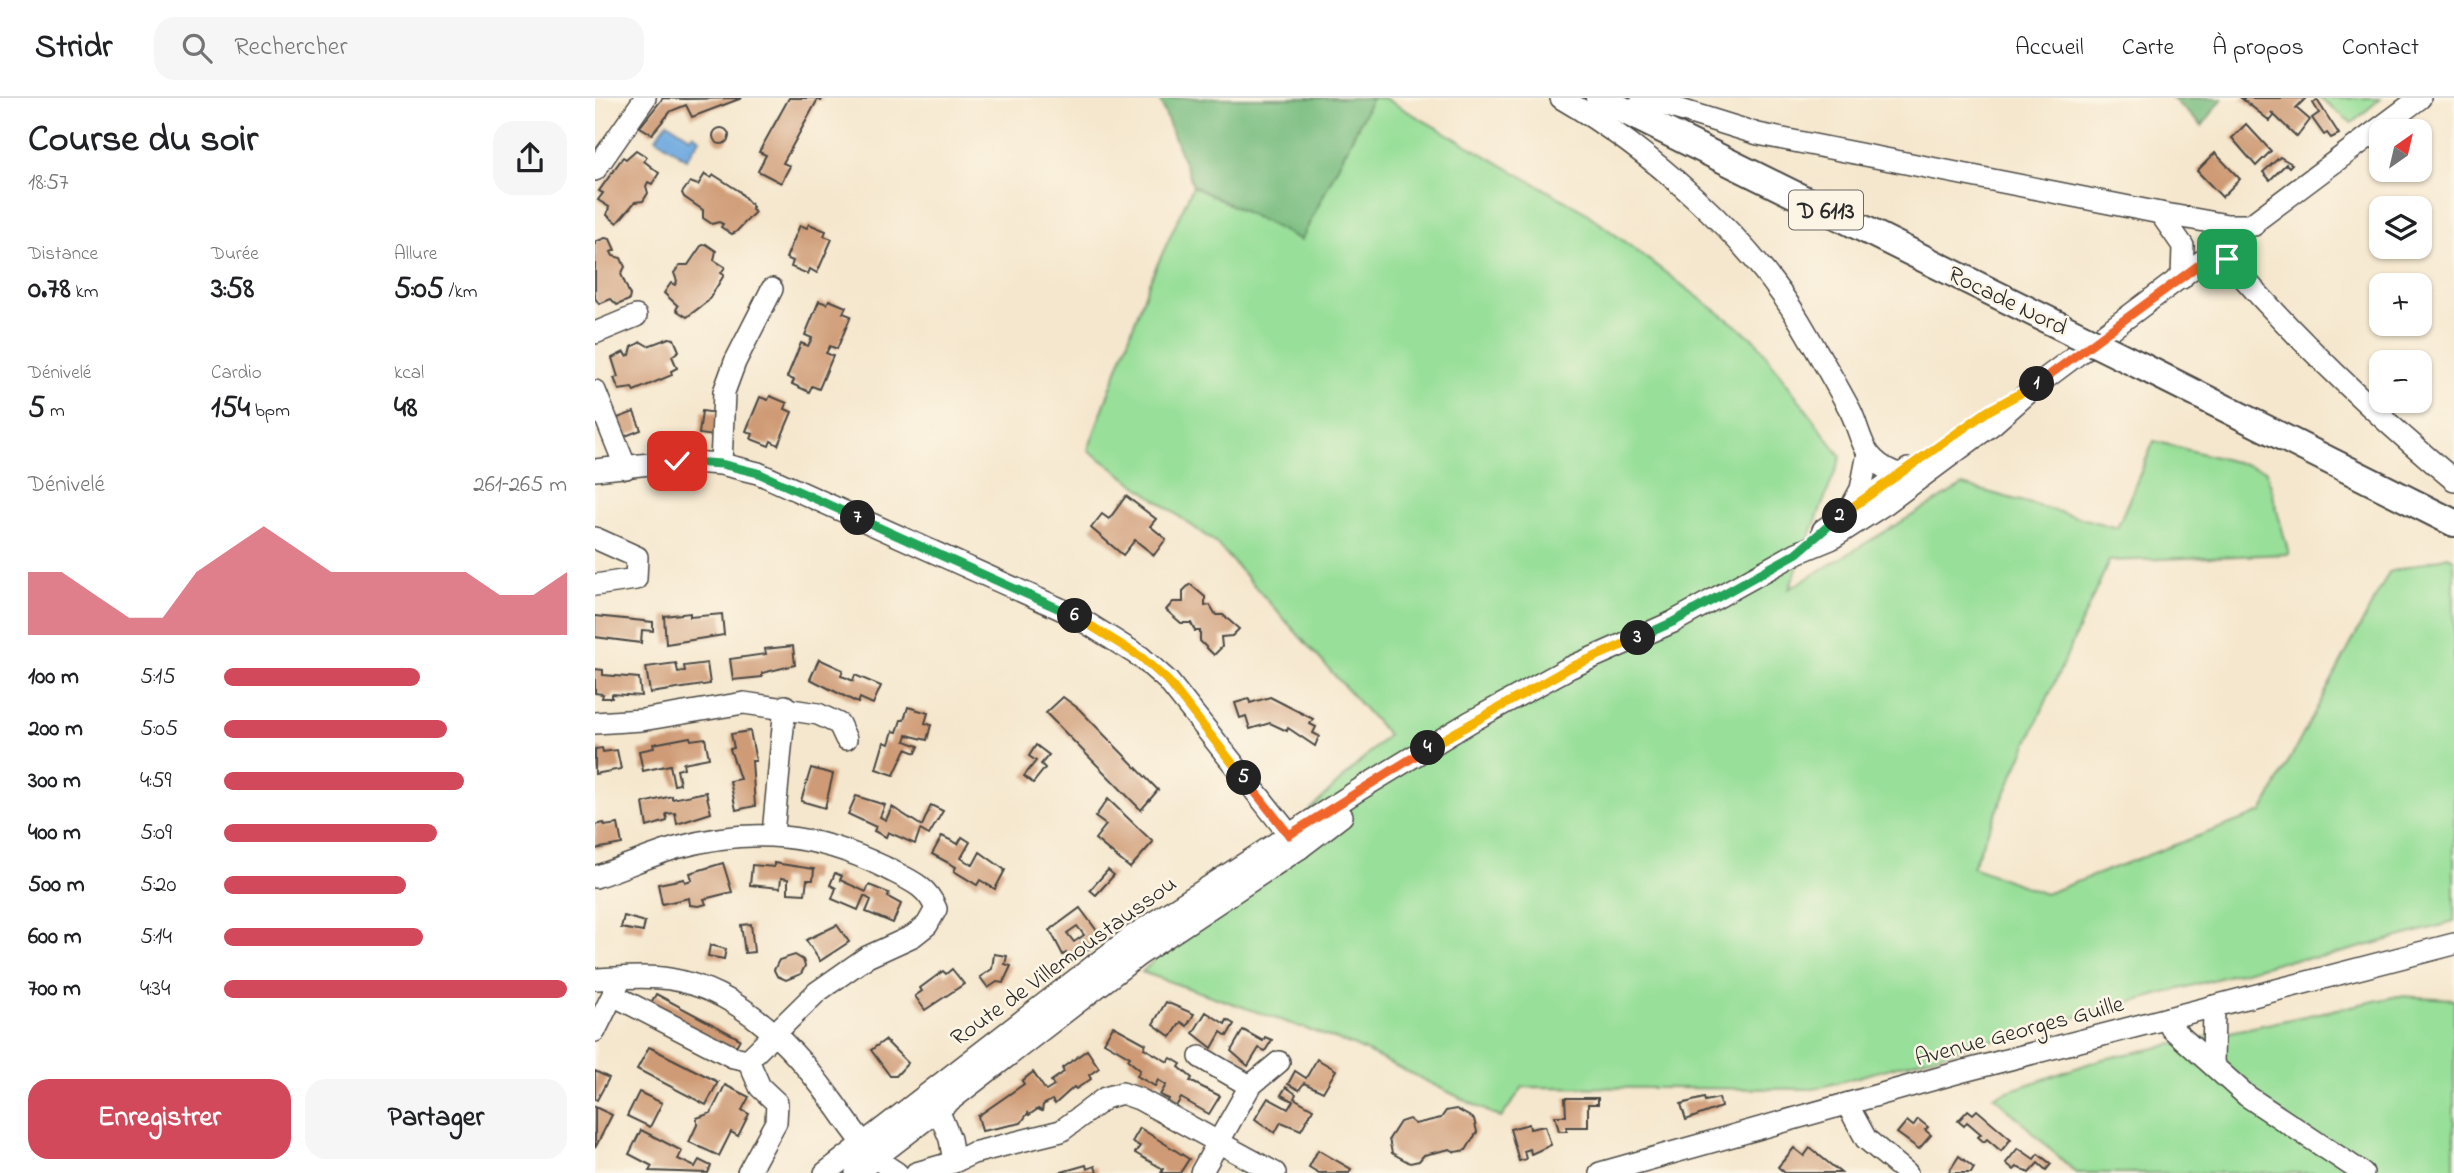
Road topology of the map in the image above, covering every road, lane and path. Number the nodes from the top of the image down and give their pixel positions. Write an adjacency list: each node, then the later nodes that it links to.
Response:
1 (645, 98): 6 (street)
2 (1562, 98): 15 (street)
3 (1599, 98): 22 (main road, Rocade Nord / D 6113, bridge)
4 (1641, 98): 7 (street)
5 (2420, 98): 8 (street, Route de Villemoustaussou)
6 (595, 170)
7 (2160, 213): 8 (street); 10 (street)
8 (2254, 225): 9 (street, Route de Villemoustaussou)
9 (2219, 250): 10 (street, Route de Villemoustaussou); 20 (street)
10 (2182, 278): 19 (street, Route de Villemoustaussou)
11 (772, 289): 16 (street)
12 (636, 316): 13 (street)
13 (595, 333)
14 (595, 391): 17 (street)
15 (1868, 453): 19 (street); 21 (street)
16 (721, 464): 17 (street); 27 (street)
17 (626, 468): 18 (street)
18 (595, 470)
19 (1910, 477): 21 (street, Route de Villemoustaussou); 24 (street, Route de Villemoustaussou)
20 (2454, 480)
21 (1849, 509): 24 (street, Route de Villemoustaussou)
22 (2454, 523)
23 (595, 538): 25 (street)
24 (1797, 553): 32 (street, Route de Villemoustaussou)
25 (595, 585)
26 (1093, 610): 27 (street)
27 (1104, 633): 32 (street)
28 (785, 706): 29 (street); 30 (street); 31 (street)
29 (595, 723)
30 (846, 739)
31 (773, 834): 33 (street); 40 (street)
32 (1295, 841): 46 (street, Route de Villemoustaussou); 48 (street, Route de Villemoustaussou)
33 (595, 877)
34 (2454, 944): 37 (street, Avenue Georges Guille)
35 (595, 979): 36 (street)
36 (617, 986): 39 (street); 40 (street); 42 (street)
37 (2214, 1006): 38 (street, Avenue Georges Guille); 44 (street)
38 (2168, 1018): 44 (street); 47 (street, Avenue Georges Guille)
39 (595, 1031)
40 (775, 1034): 42 (street); 52 (street)
41 (1200, 1057): 45 (street)
42 (748, 1060): 54 (street)
43 (1279, 1062): 45 (street)
44 (2213, 1065): 63 (street)
45 (1250, 1086): 51 (street)
46 (957, 1098): 49 (street, Route de Villemoustaussou); 50 (street)
47 (1847, 1104): 61 (street, Avenue Georges Guille); 62 (street)
48 (910, 1105): 49 (street); 52 (street, Route de Villemoustaussou)
49 (939, 1112): 50 (street); 52 (street, Route de Villemoustaussou)
50 (950, 1139): 53 (street)
51 (1219, 1144): 53 (street); 59 (street); 60 (street)
52 (869, 1151): 55 (street, Route de Villemoustaussou); 56 (street, Route de Villemoustaussou); 57 (street)
53 (954, 1162): 58 (street)
54 (748, 1173)
55 (825, 1173)
56 (856, 1173)
57 (897, 1173)
58 (916, 1173)
59 (1201, 1173)
60 (1275, 1173)
61 (1600, 1173)
62 (1907, 1173)
63 (2363, 1173)

